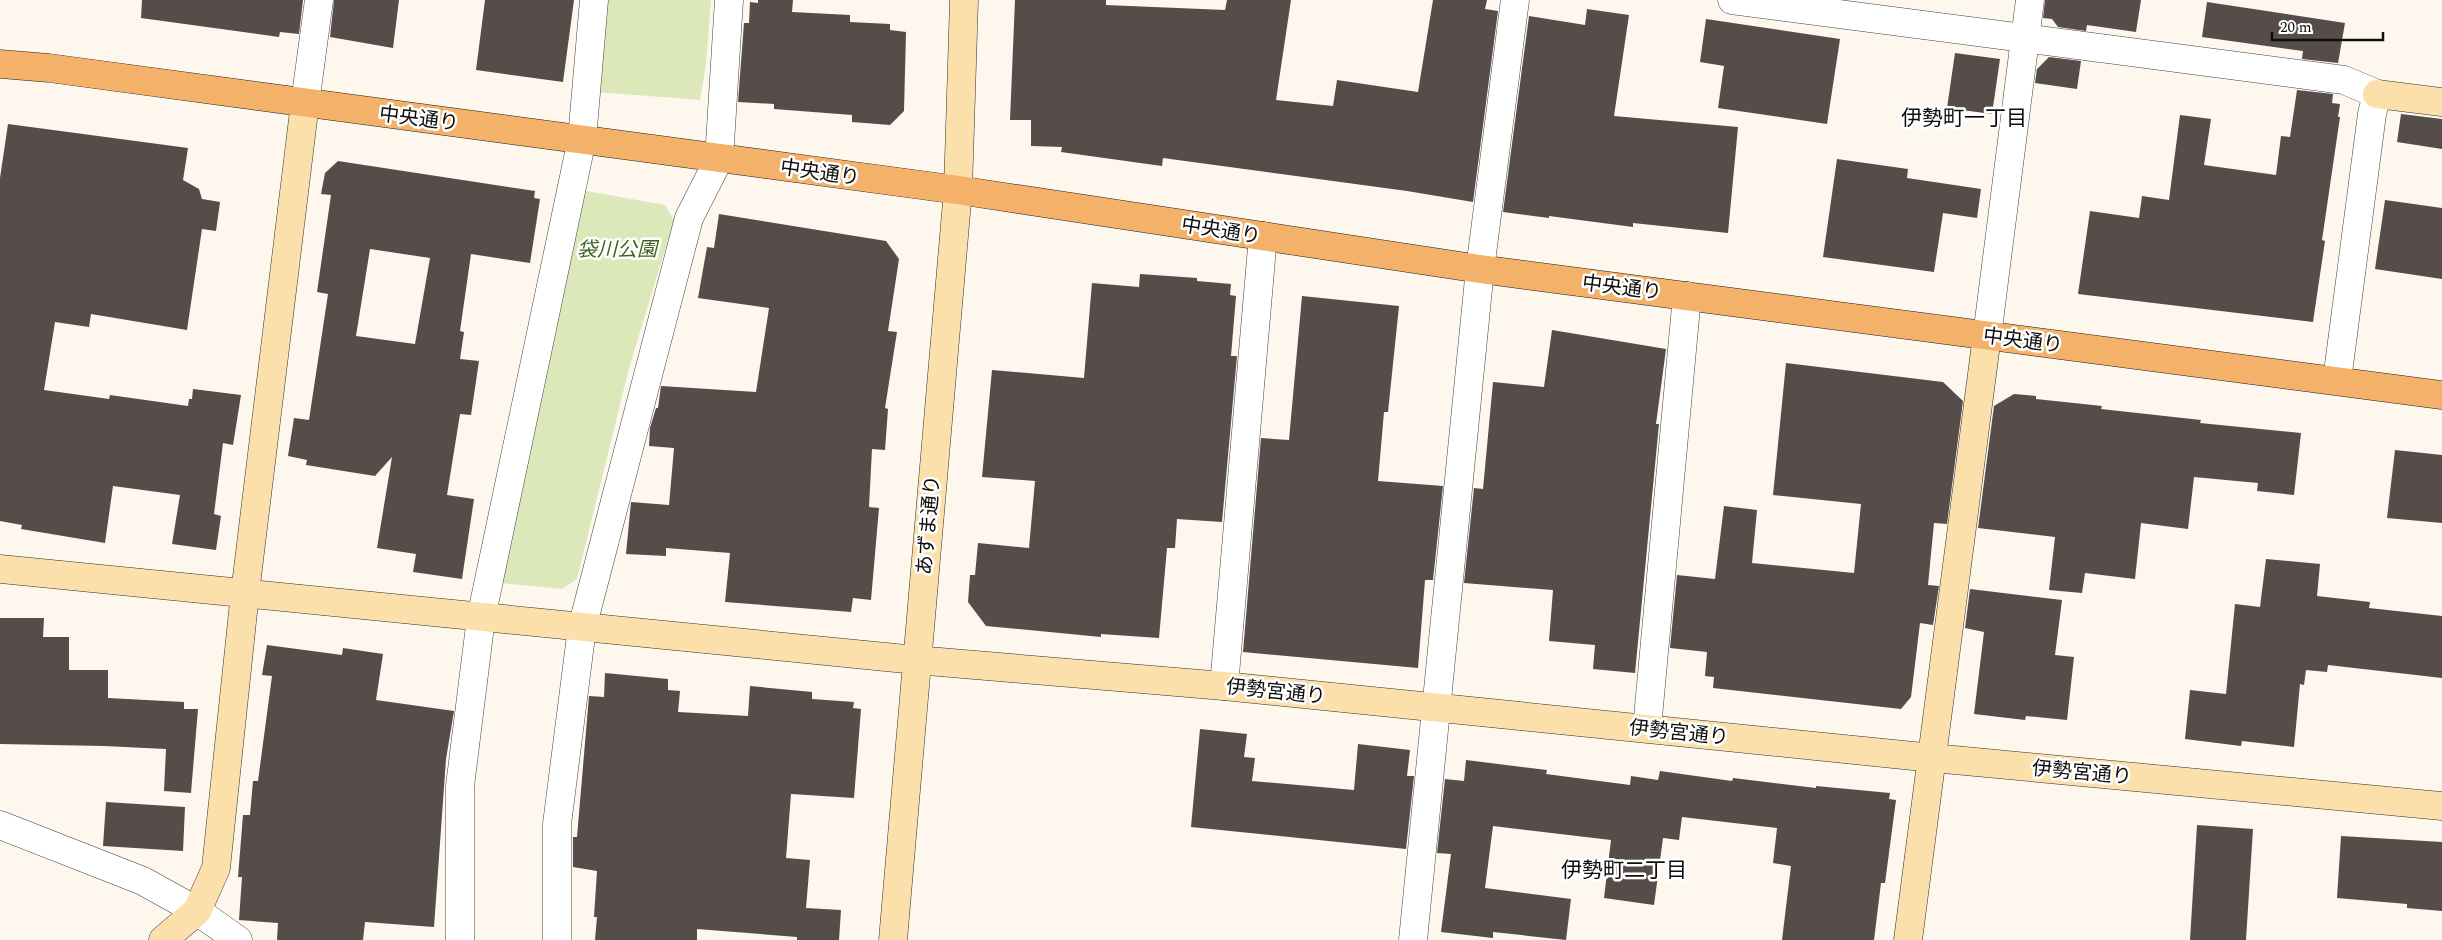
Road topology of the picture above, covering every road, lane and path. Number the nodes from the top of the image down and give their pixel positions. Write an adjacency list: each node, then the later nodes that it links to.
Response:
1 (319, 0): 12 (street)
2 (594, 0): 13 (street)
3 (729, 0): 14 (street)
4 (964, 0): 15 (street, あずま通り)
5 (1516, 0): 17 (street)
6 (1732, 0): 8 (street)
7 (2030, 0): 8 (street)
8 (2025, 37): 10 (street); 19 (street)
9 (0, 64): 12 (main road, 中央通り)
10 (2377, 94): 11 (street); 20 (street)
11 (2442, 102)
12 (305, 103): 13 (main road, 中央通り); 23 (street)
13 (582, 139): 14 (main road, 中央通り); 24 (street)
14 (720, 159): 15 (main road, 中央通り); 25 (street)
15 (958, 190): 16 (main road, 中央通り); 26 (street, あずま通り)
16 (1263, 236): 17 (main road, 中央通り); 27 (street)
17 (1480, 269): 18 (main road, 中央通り); 28 (street)
18 (1687, 296): 19 (main road, 中央通り); 29 (street)
19 (1987, 336): 20 (main road, 中央通り); 30 (street)
20 (2337, 380): 21 (main road, 中央通り)
21 (2442, 395)
22 (0, 570): 23 (street, 伊勢宮通り)
23 (245, 593): 24 (street, 伊勢宮通り); 33 (street)
24 (481, 618): 25 (street, 伊勢宮通り); 36 (street)
25 (582, 628): 26 (street, 伊勢宮通り); 37 (street)
26 (916, 660): 27 (street, 伊勢宮通り); 38 (street, あずま通り)
27 (1224, 686): 28 (street, 伊勢宮通り)
28 (1436, 707): 29 (street, 伊勢宮通り); 39 (street)
29 (1647, 728): 30 (street, 伊勢宮通り)
30 (1933, 758): 31 (street, 伊勢宮通り); 40 (street)
31 (2442, 806)
32 (0, 825): 33 (street)
33 (197, 911): 34 (street); 35 (street)
34 (163, 940)
35 (238, 940)
36 (460, 940)
37 (557, 940)
38 (893, 940)
39 (1413, 940)
40 (1908, 940)

